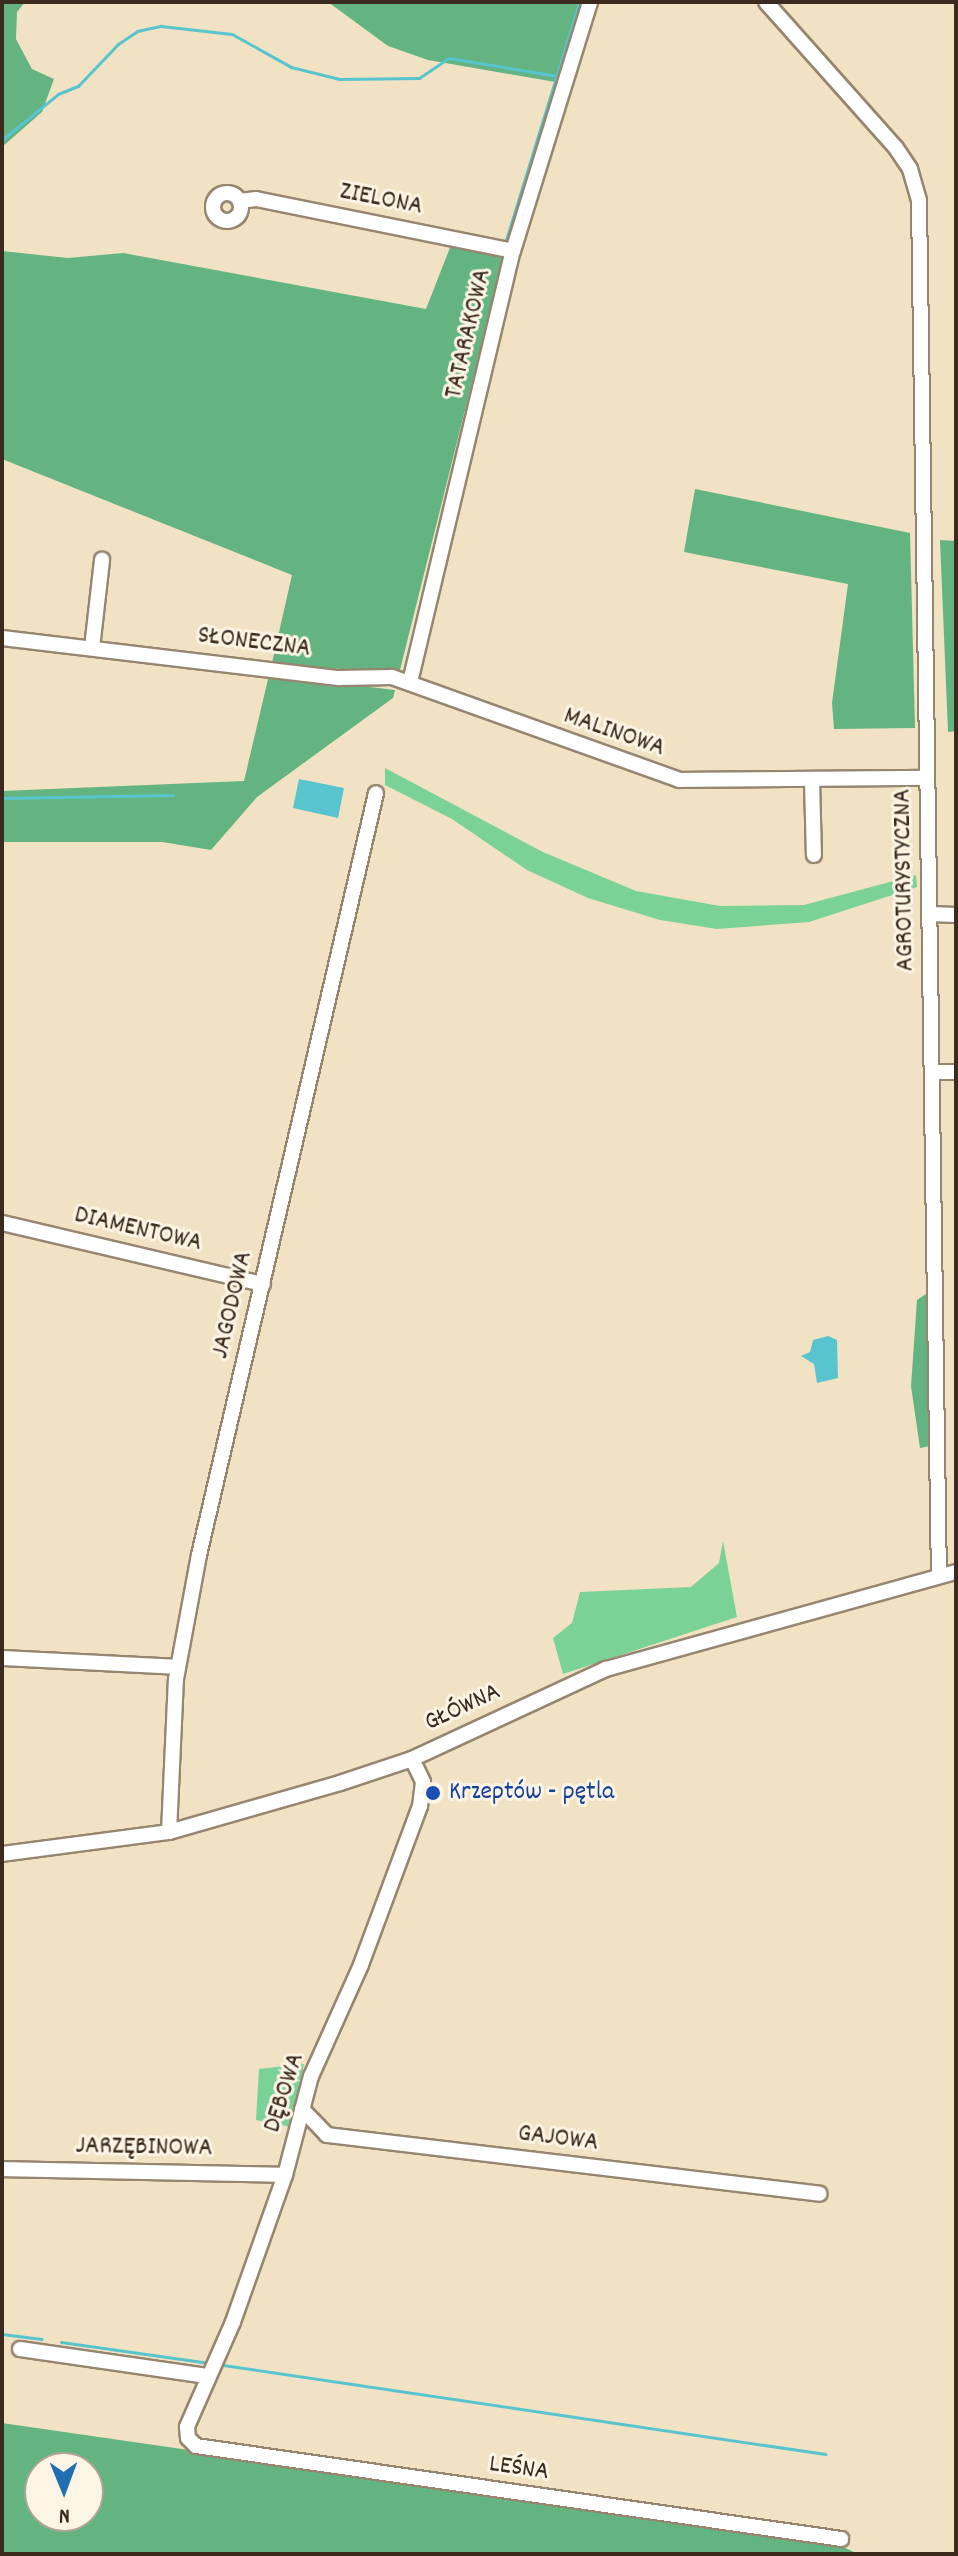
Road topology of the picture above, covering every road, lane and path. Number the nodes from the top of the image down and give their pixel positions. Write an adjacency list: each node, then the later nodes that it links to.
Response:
1 (590, 2): 4 (street, TATARAKOWA)
2 (766, 2): 9 (street, AGROTURYSTYCZNA)
3 (240, 201): 4 (street, ZIELONA)
4 (513, 251): 8 (street, TATARAKOWA)
5 (102, 560): 7 (street)
6 (2, 638): 7 (street, SŁONECZNA)
7 (92, 648): 8 (street, SŁONECZNA)
8 (410, 682): 10 (street, MALINOWA)
9 (927, 778): 10 (street, MALINOWA); 13 (street, AGROTURYSTYCZNA)
10 (812, 781): 12 (street)
11 (376, 793): 18 (street, JAGODOWA)
12 (814, 855)
13 (930, 914): 14 (street); 15 (street, AGROTURYSTYCZNA)
14 (956, 915)
15 (932, 1072): 16 (street); 20 (street, AGROTURYSTYCZNA)
16 (956, 1072)
17 (2, 1223): 18 (street, DIAMENTOWA)
18 (263, 1284): 22 (street, JAGODOWA)
19 (956, 1572): 20 (street, GŁÓWNA)
20 (939, 1576): 23 (street, GŁÓWNA)
21 (2, 1658): 22 (street)
22 (178, 1667): 24 (street, JAGODOWA)
23 (412, 1759): 24 (street, GŁÓWNA); 26 (street, DĘBOWA)
24 (169, 1832): 25 (street, GŁÓWNA)
25 (2, 1854)
26 (302, 2109): 28 (street, DĘBOWA); 29 (street, GAJOWA)
27 (2, 2169): 28 (street, JARZĘBINOWA)
28 (285, 2175): 31 (street, DĘBOWA)
29 (819, 2194)
30 (20, 2349): 31 (street)
31 (207, 2376): 32 (street, DĘBOWA)
32 (191, 2443): 33 (street, LEŚNA)
33 (841, 2539)

